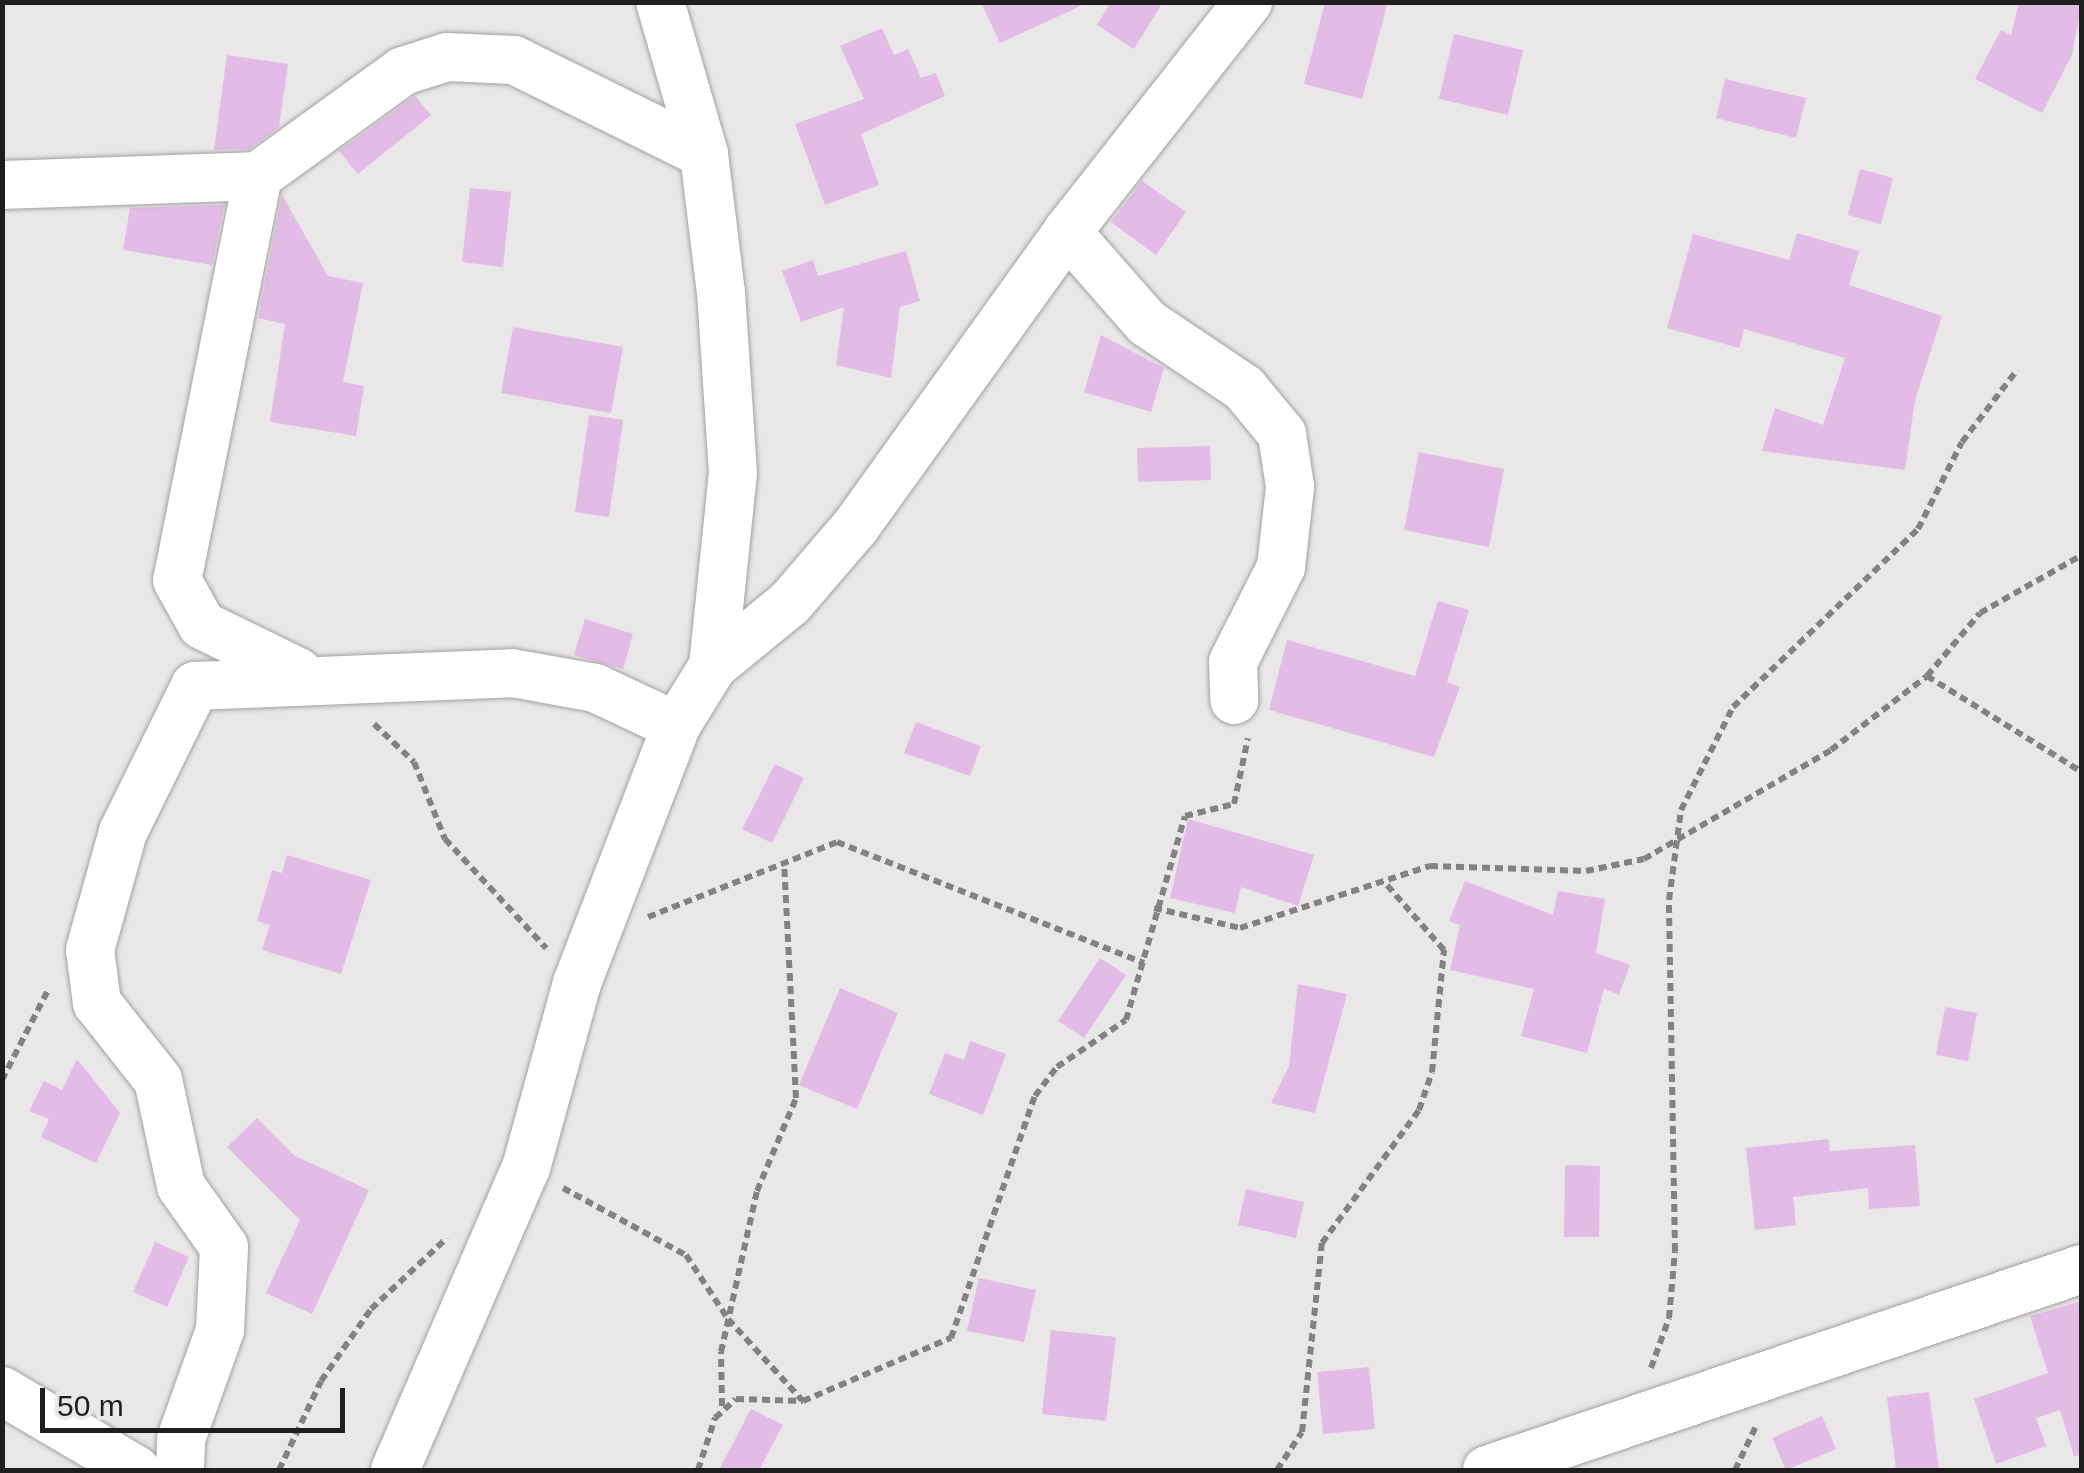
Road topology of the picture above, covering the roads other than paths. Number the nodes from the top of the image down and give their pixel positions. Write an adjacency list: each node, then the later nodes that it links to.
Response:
1 (660, 2): 3 (street)
2 (1248, 2): 6 (street)
3 (704, 154): 4 (street); 7 (street)
4 (258, 176): 5 (street); 8 (street)
5 (2, 185)
6 (1067, 232): 7 (street); 9 (street)
7 (713, 666): 10 (street)
8 (315, 678): 10 (street); 14 (street)
9 (1234, 700)
10 (676, 726): 15 (street)
11 (2082, 1269): 16 (street)
12 (2, 1391): 13 (street)
13 (136, 1470)
14 (180, 1470)
15 (395, 1470)
16 (1487, 1470)

